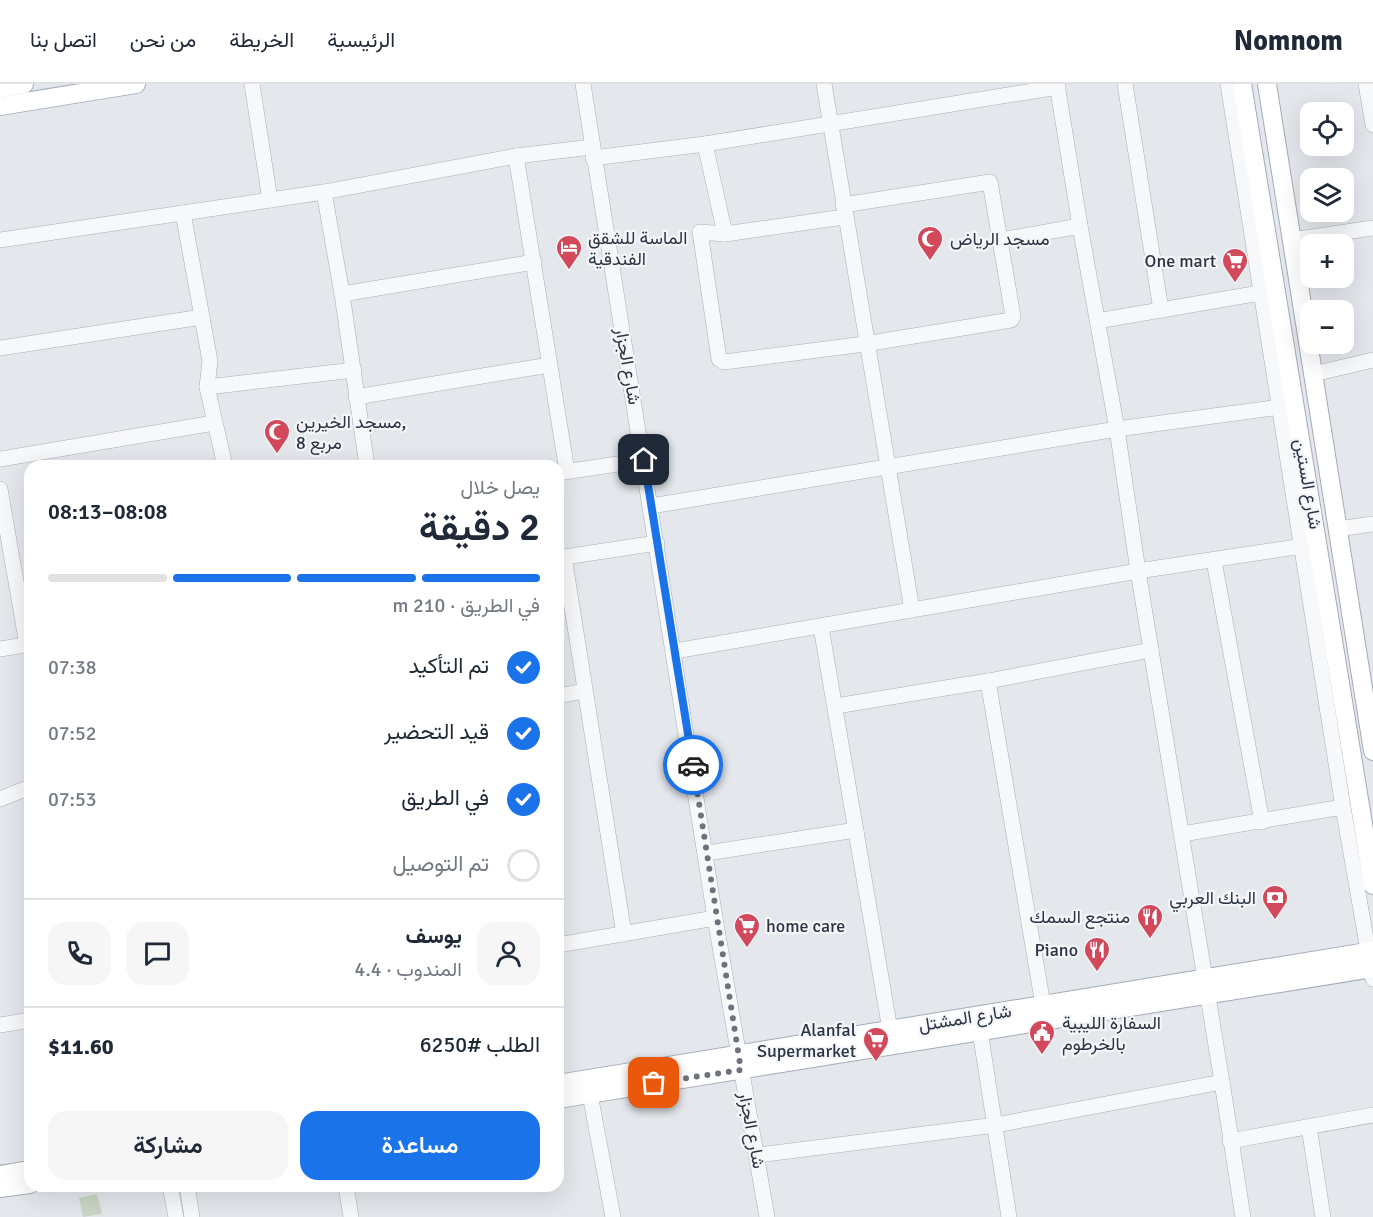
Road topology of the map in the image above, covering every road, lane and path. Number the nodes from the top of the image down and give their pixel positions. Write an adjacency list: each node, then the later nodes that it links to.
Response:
1 (24, 84): 12 (main road)
2 (136, 84): 13 (main road)
3 (252, 84): 20 (street)
4 (583, 84): 17 (street, شارع الجزار)
5 (824, 84): 14 (street)
6 (1125, 84): 33 (street)
7 (1228, 84): 30 (street)
8 (1242, 84): 30 (main road, شارع الستين)
9 (1267, 84): 28 (main road, شارع الستين)
10 (1366, 84): 15 (street)
11 (1058, 86): 14 (street); 23 (street)
12 (0, 88)
13 (0, 106)
14 (830, 123): 16 (street); 21 (street)
15 (1373, 125)
16 (705, 144): 17 (street); 25 (street)
17 (593, 152): 18 (street); 54 (street, شارع الجزار)
18 (516, 156): 19 (street); 29 (street)
19 (324, 192): 20 (street); 32 (street)
20 (270, 200): 22 (street)
21 (844, 211): 25 (street); 27 (street); 36 (street)
22 (183, 213): 26 (street); 34 (street)
23 (1080, 226): 27 (street); 35 (street)
24 (1373, 228): 28 (street)
25 (725, 234): 36 (street)
26 (0, 240)
27 (1001, 240): 36 (street)
28 (1292, 240): 41 (main road, شارع الستين)
29 (534, 262): 32 (street); 39 (street)
30 (1264, 272): 31 (street); 44 (main road, شارع الستين)
31 (1260, 293): 33 (street); 44 (street)
32 (342, 294): 40 (street)
33 (1161, 310): 35 (street)
34 (202, 317): 37 (street); 42 (street)
35 (1097, 321): 47 (street)
36 (865, 344): 55 (street)
37 (0, 348)
38 (1373, 360): 41 (street)
39 (549, 365): 43 (street); 53 (street)
40 (354, 370): 42 (street); 43 (street)
41 (1313, 374): 45 (main road, شارع الستين)
42 (207, 387): 46 (street)
43 (356, 397): 52 (street)
44 (1288, 411): 45 (main road); 47 (street); 49 (main road, شارع الستين); 62 (street)
45 (1318, 411): 48 (main road, شارع الستين)
46 (214, 423): 50 (street); 51 (street)
47 (1117, 429): 55 (street); 67 (street)
48 (1323, 437): 49 (main road); 60 (main road, شارع الستين)
49 (1300, 441): 80 (main road, شارع الستين)
50 (0, 459)
51 (223, 460)
52 (366, 460)
53 (561, 460)
54 (644, 460): 56 (street); 58 (street, شارع الجزار)
55 (887, 468): 58 (street); 69 (street)
56 (564, 472)
57 (0, 489): 65 (street)
58 (651, 506): 61 (street, شارع الجزار)
59 (1373, 524): 60 (street)
60 (1338, 529): 79 (main road, شارع الستين)
61 (657, 543): 63 (street); 75 (street, شارع الجزار)
62 (1303, 546): 66 (street); 80 (street)
63 (564, 558)
64 (24, 559): 65 (street)
65 (14, 560): 70 (street)
66 (1214, 561): 67 (street); 86 (street)
67 (1138, 571): 69 (street); 74 (street)
68 (564, 575): 77 (street)
69 (912, 610): 71 (street)
70 (24, 621)
71 (821, 627): 75 (street); 81 (street)
72 (24, 646): 73 (street)
73 (0, 649)
74 (1151, 650): 76 (street); 88 (street)
75 (675, 651): 89 (street, شارع الجزار)
76 (988, 681): 81 (street); 96 (street)
77 (584, 691): 78 (street); 92 (street)
78 (564, 695)
79 (1368, 696): 82 (main road, شارع الستين)
80 (1334, 698): 85 (street); 90 (main road, شارع الستين)
81 (836, 706): 87 (street)
82 (1373, 751)
83 (24, 789): 84 (street)
84 (0, 799)
85 (1343, 807): 86 (street); 94 (street)
86 (1262, 822): 88 (street)
87 (856, 830): 89 (street); 99 (street)
88 (1182, 834): 95 (street)
89 (707, 853): 91 (street, شارع الجزار)
90 (1373, 885)
91 (716, 918): 92 (street); 101 (street, شارع الجزار)
92 (624, 934): 93 (street)
93 (564, 944)
94 (1372, 964): 95 (main road, شارع المشتل)
95 (1205, 987): 96 (main road, شارع المشتل); 100 (main road, شارع المشتل); 102 (street)
96 (1043, 1005): 99 (main road, شارع المشتل)
97 (24, 1021): 98 (street)
98 (0, 1025)
99 (890, 1030): 101 (main road, شارع المشتل)
100 (980, 1031): 101 (main road, شارع المشتل); 107 (street)
101 (740, 1062): 103 (main road, شارع المشتل); 104 (main road, شارع المشتل); 110 (street, شارع الجزار)
102 (1222, 1082): 107 (street); 109 (street)
103 (564, 1083)
104 (590, 1094): 105 (main road, شارع المشتل); 121 (street)
105 (564, 1098)
106 (1373, 1115): 108 (street)
107 (996, 1125): 110 (street); 123 (street)
108 (1309, 1127): 109 (street); 125 (street)
109 (1230, 1140): 124 (street)
110 (758, 1155): 122 (street, شارع الجزار)
111 (24, 1171): 112 (main road)
112 (0, 1175)
113 (24, 1185): 114 (main road)
114 (0, 1188)
115 (171, 1192): 118 (street)
116 (188, 1192): 119 (street)
117 (347, 1192): 120 (street)
118 (176, 1217)
119 (192, 1217)
120 (351, 1217)
121 (612, 1217)
122 (767, 1217)
123 (1009, 1217)
124 (1243, 1217)
125 (1323, 1217)

